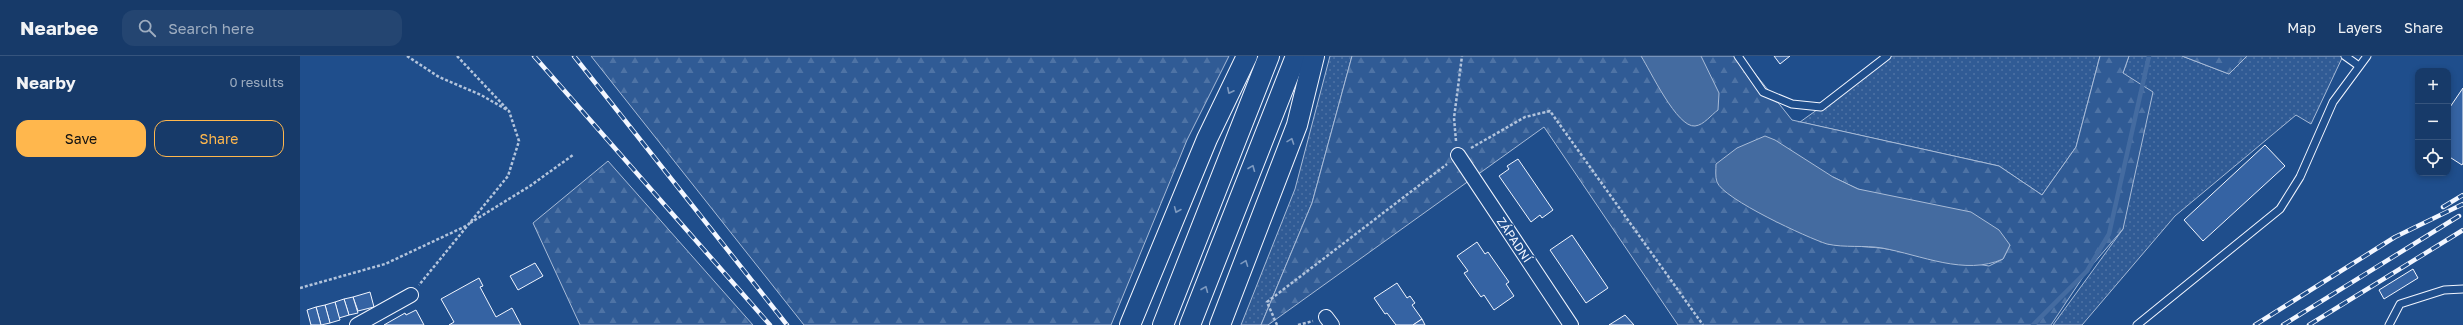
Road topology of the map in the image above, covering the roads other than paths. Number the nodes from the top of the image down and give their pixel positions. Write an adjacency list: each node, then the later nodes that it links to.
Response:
1 (1248, 56): 15 (main road, one-way to 15)
2 (1269, 56): 13 (main road)
3 (1296, 56): 16 (main road, one-way to 3)
4 (1314, 56): 17 (main road, one-way to 4)
5 (1738, 56): 6 (lane)
6 (1887, 56)
7 (2345, 56): 9 (lane)
8 (2367, 56): 9 (lane)
9 (2360, 66): 19 (lane)
10 (1458, 155): 18 (street, ZÁPADNÍ)
11 (2463, 289): 20 (lane)
12 (411, 295): 14 (street)
13 (1163, 324)
14 (357, 325)
15 (1130, 325)
16 (1190, 325)
17 (1220, 325)
18 (1571, 325)
19 (2137, 325)
20 (2388, 325)

